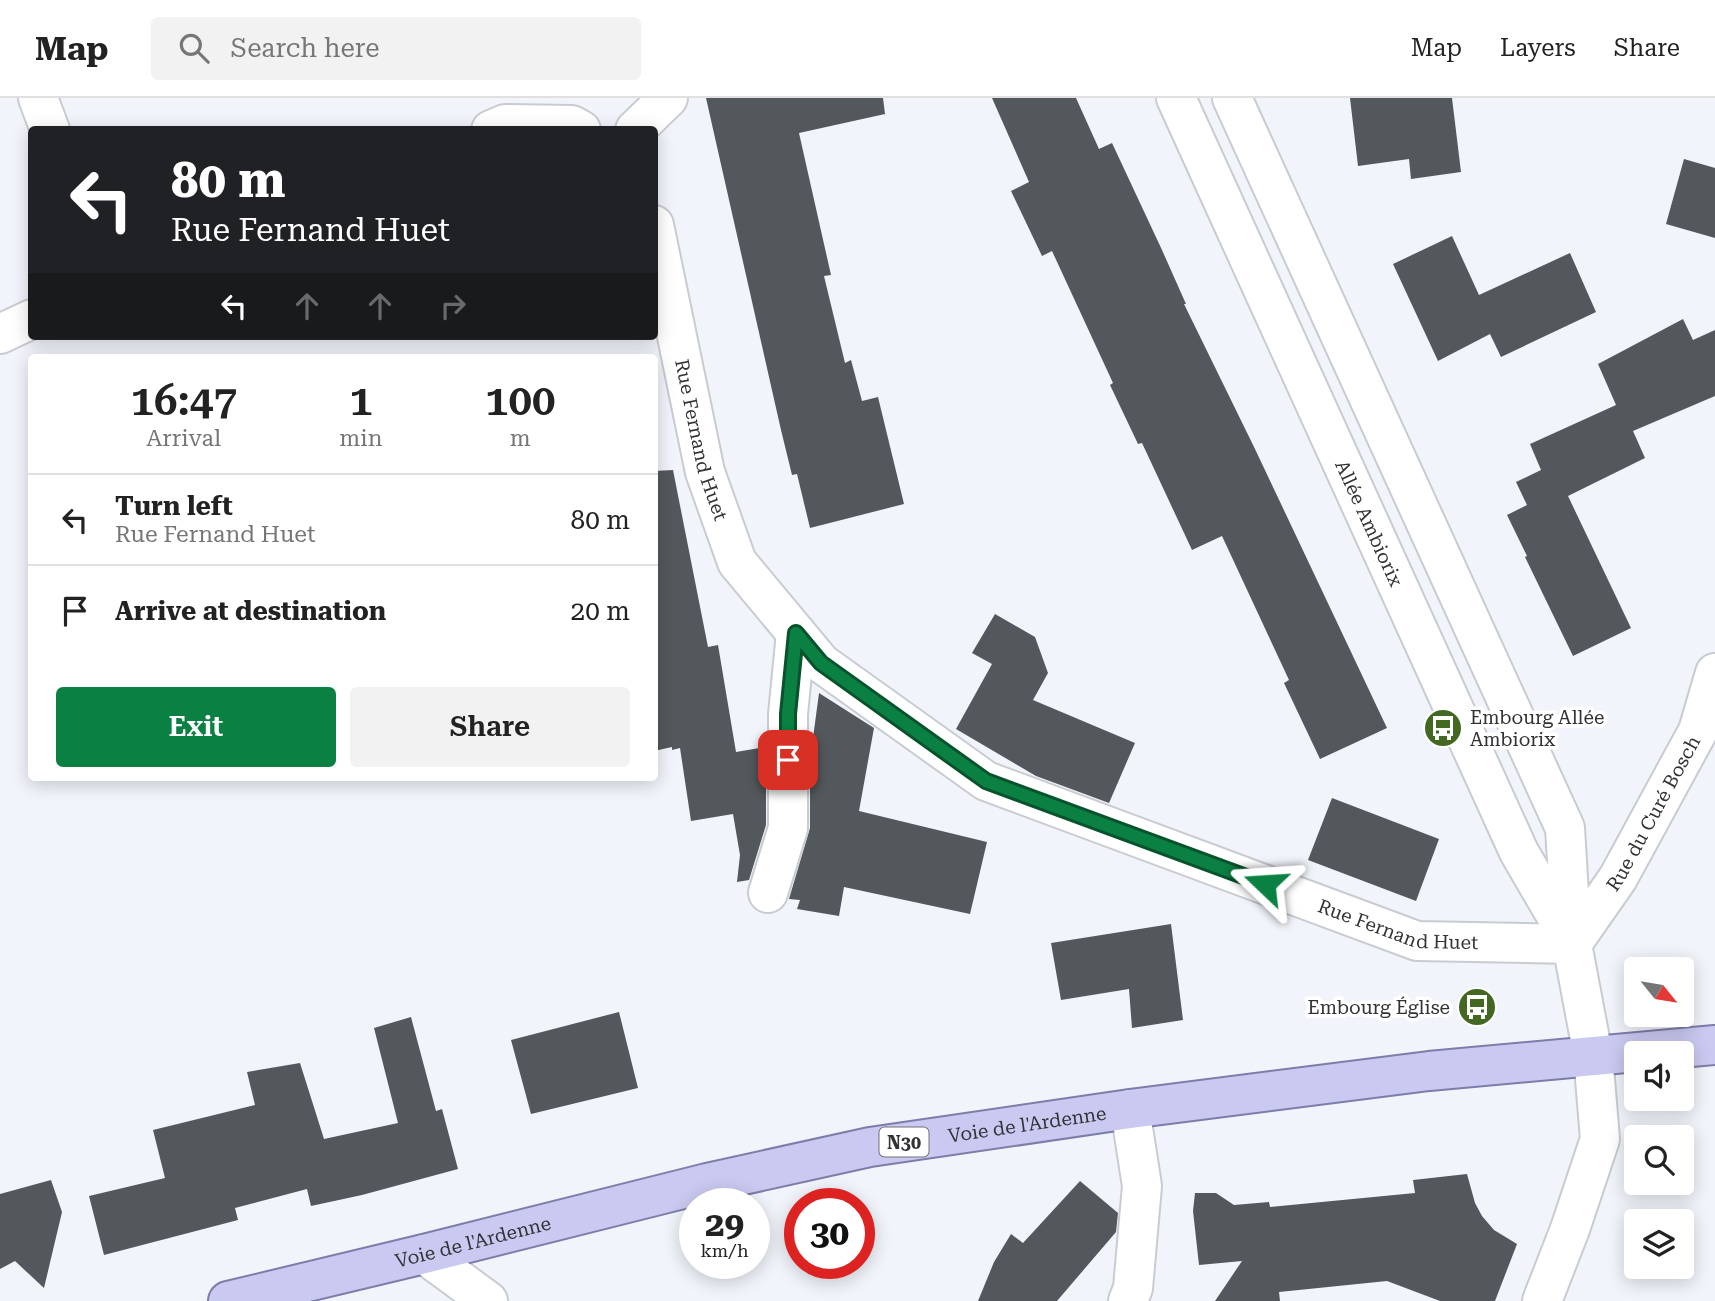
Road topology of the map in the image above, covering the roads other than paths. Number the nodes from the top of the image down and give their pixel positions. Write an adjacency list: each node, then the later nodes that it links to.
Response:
1 (38, 98): 5 (street)
2 (668, 98): 8 (street)
3 (1176, 98): 15 (street, Allée Ambiorix)
4 (1232, 98): 15 (street, Allée Ambiorix)
5 (48, 126)
6 (500, 126): 7 (street)
7 (574, 126)
8 (639, 126)
9 (658, 244): 12 (street, Rue Fernand Huet)
10 (28, 322): 11 (street)
11 (0, 334)
12 (796, 633): 14 (street); 15 (street, Rue Fernand Huet)
13 (1715, 673): 15 (street, Rue du Curé Bosch)
14 (768, 893)
15 (1572, 944): 17 (street, Allée Ambiorix)
16 (1715, 1045): 17 (main road, Voie de l'Ardenne / N30)
17 (1594, 1055): 18 (main road, Voie de l'Ardenne / N30); 23 (street, Allée Ambiorix)
18 (1130, 1109): 19 (main road, Voie de l'Ardenne / N30); 22 (street)
19 (424, 1254): 20 (main road, Voie de l'Ardenne / N30); 21 (street)
20 (228, 1301)
21 (488, 1301)
22 (1128, 1301)
23 (1542, 1301)

